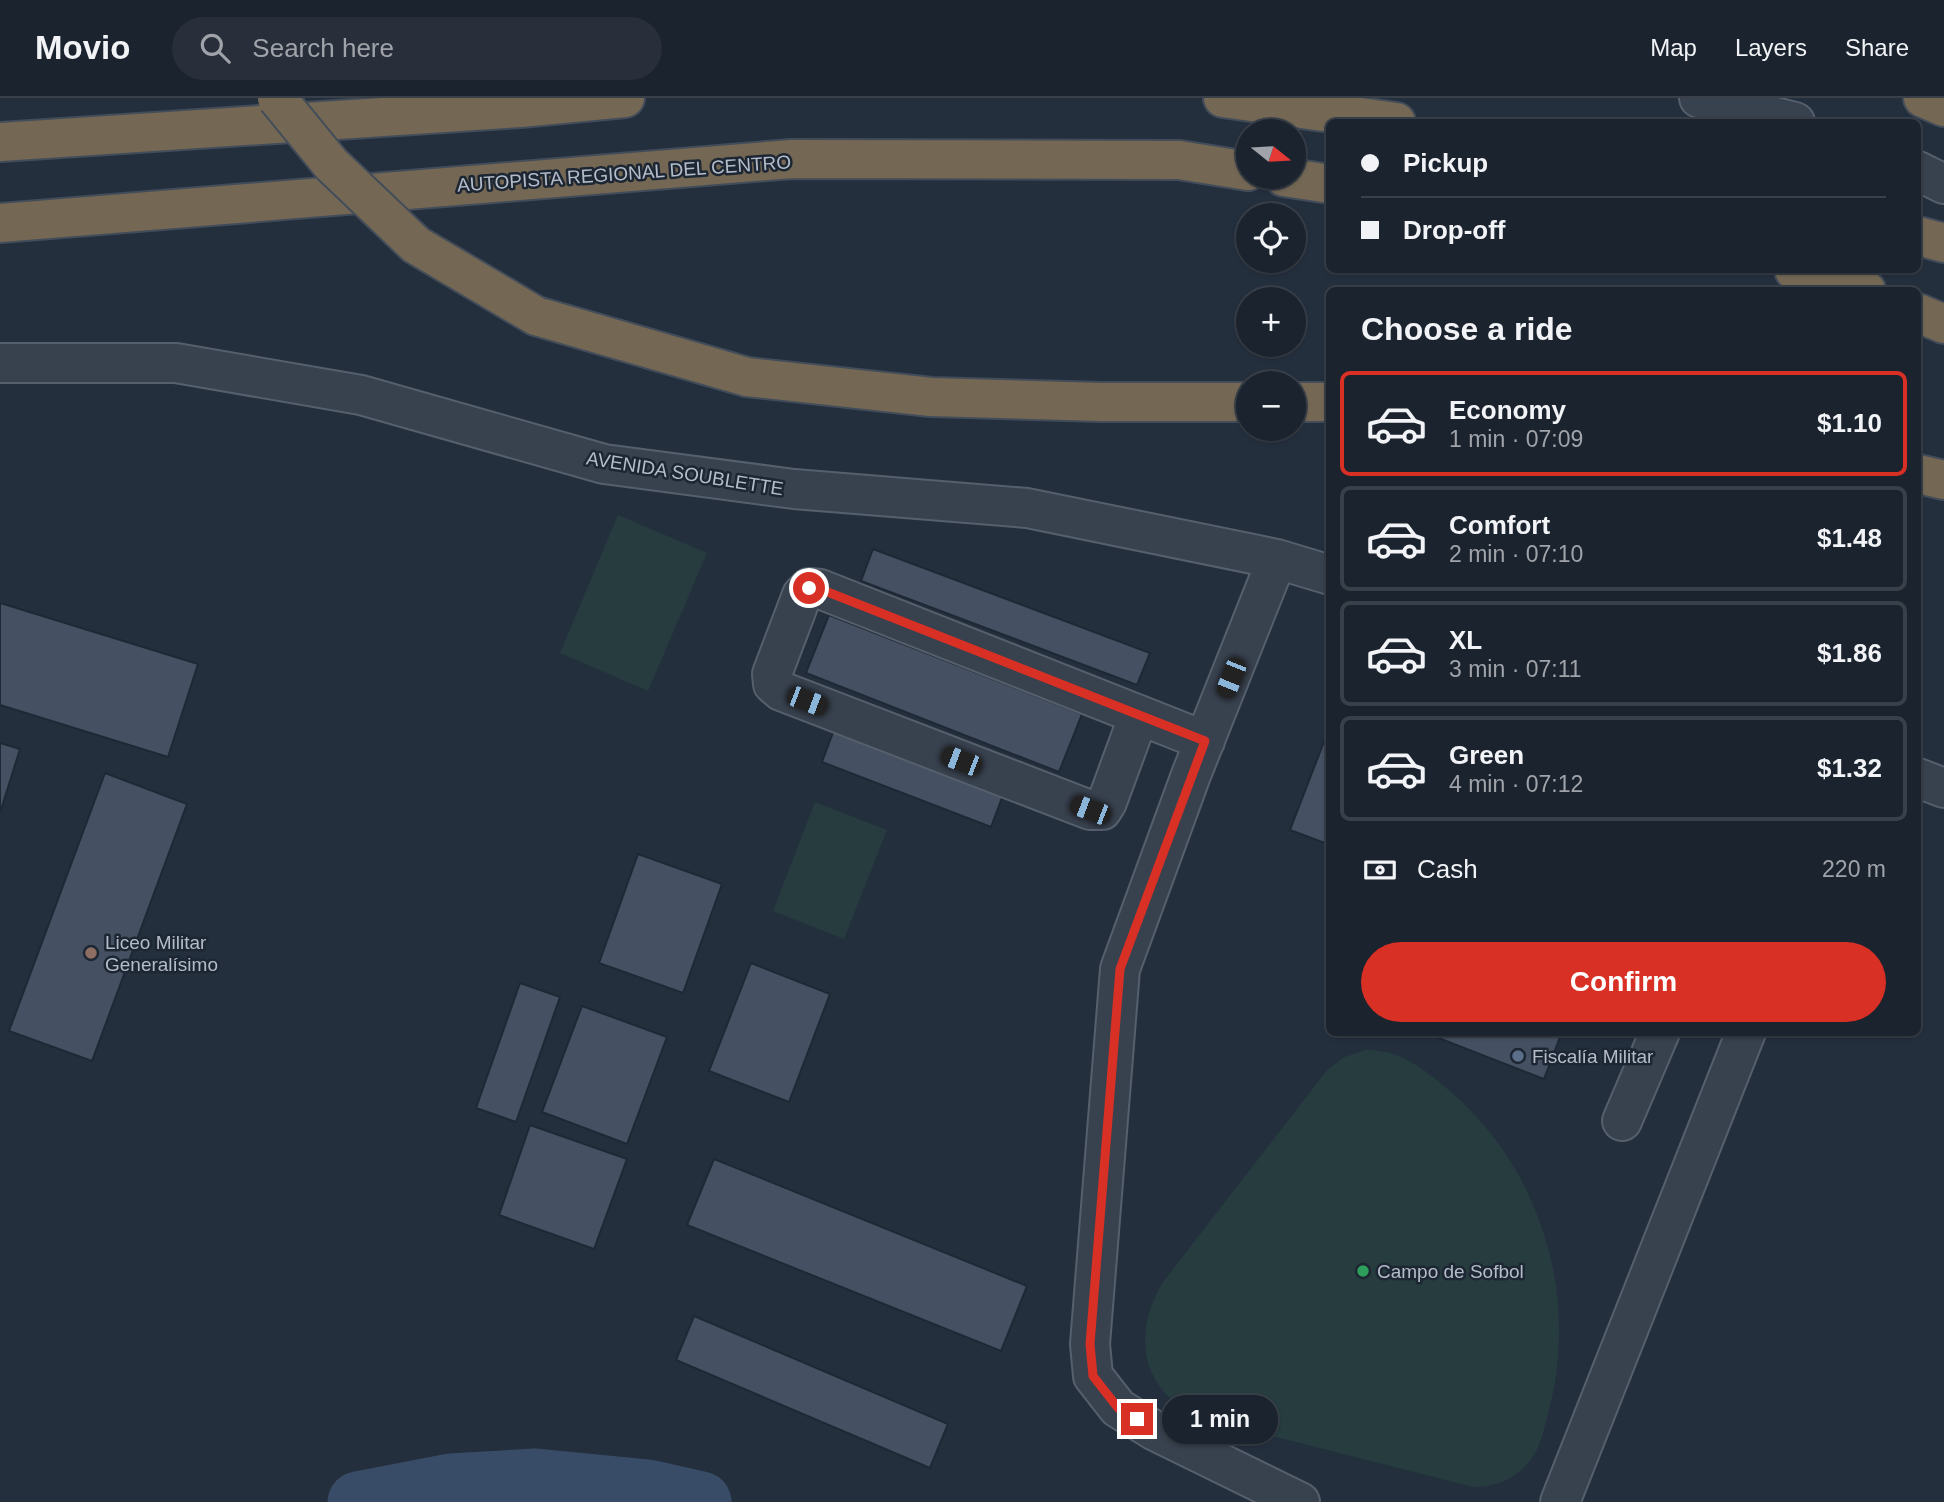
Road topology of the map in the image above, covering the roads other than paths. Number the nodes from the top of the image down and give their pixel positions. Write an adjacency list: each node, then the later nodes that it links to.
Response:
1 (277, 98): 24 (highway, bridge)
2 (625, 98): 6 (highway)
3 (1223, 98): 8 (highway)
4 (1699, 98): 9 (lane)
5 (1923, 98): 7 (highway)
6 (531, 103): 10 (highway)
7 (1944, 107)
8 (1374, 119)
9 (1783, 119)
10 (0, 142)
11 (1236, 169): 16 (highway, AUTOPISTA REGIONAL DEL CENTRO)
12 (1921, 172): 15 (lane)
13 (1306, 180): 14 (highway)
14 (1326, 183)
15 (1944, 184)
16 (0, 223)
17 (1921, 237): 18 (highway)
18 (1944, 243)
19 (1810, 273): 20 (highway)
20 (1858, 287)
21 (1921, 314): 22 (highway)
22 (1944, 324)
23 (0, 363): 29 (lane, AVENIDA SOUBLETTE)
24 (1236, 402)
25 (1306, 402): 26 (highway)
26 (1326, 402)
27 (1921, 475): 28 (highway)
28 (1944, 480)
29 (1278, 559): 30 (lane, AVENIDA SOUBLETTE); 32 (lane)
30 (1326, 574)
31 (1139, 715): 31 (lane); 32 (lane)
32 (1205, 741): 38 (lane)
33 (1921, 779): 34 (lane)
34 (1944, 788)
35 (1658, 1036): 37 (lane)
36 (1744, 1036): 39 (lane)
37 (1622, 1121)
38 (1300, 1502)
39 (1560, 1502)

